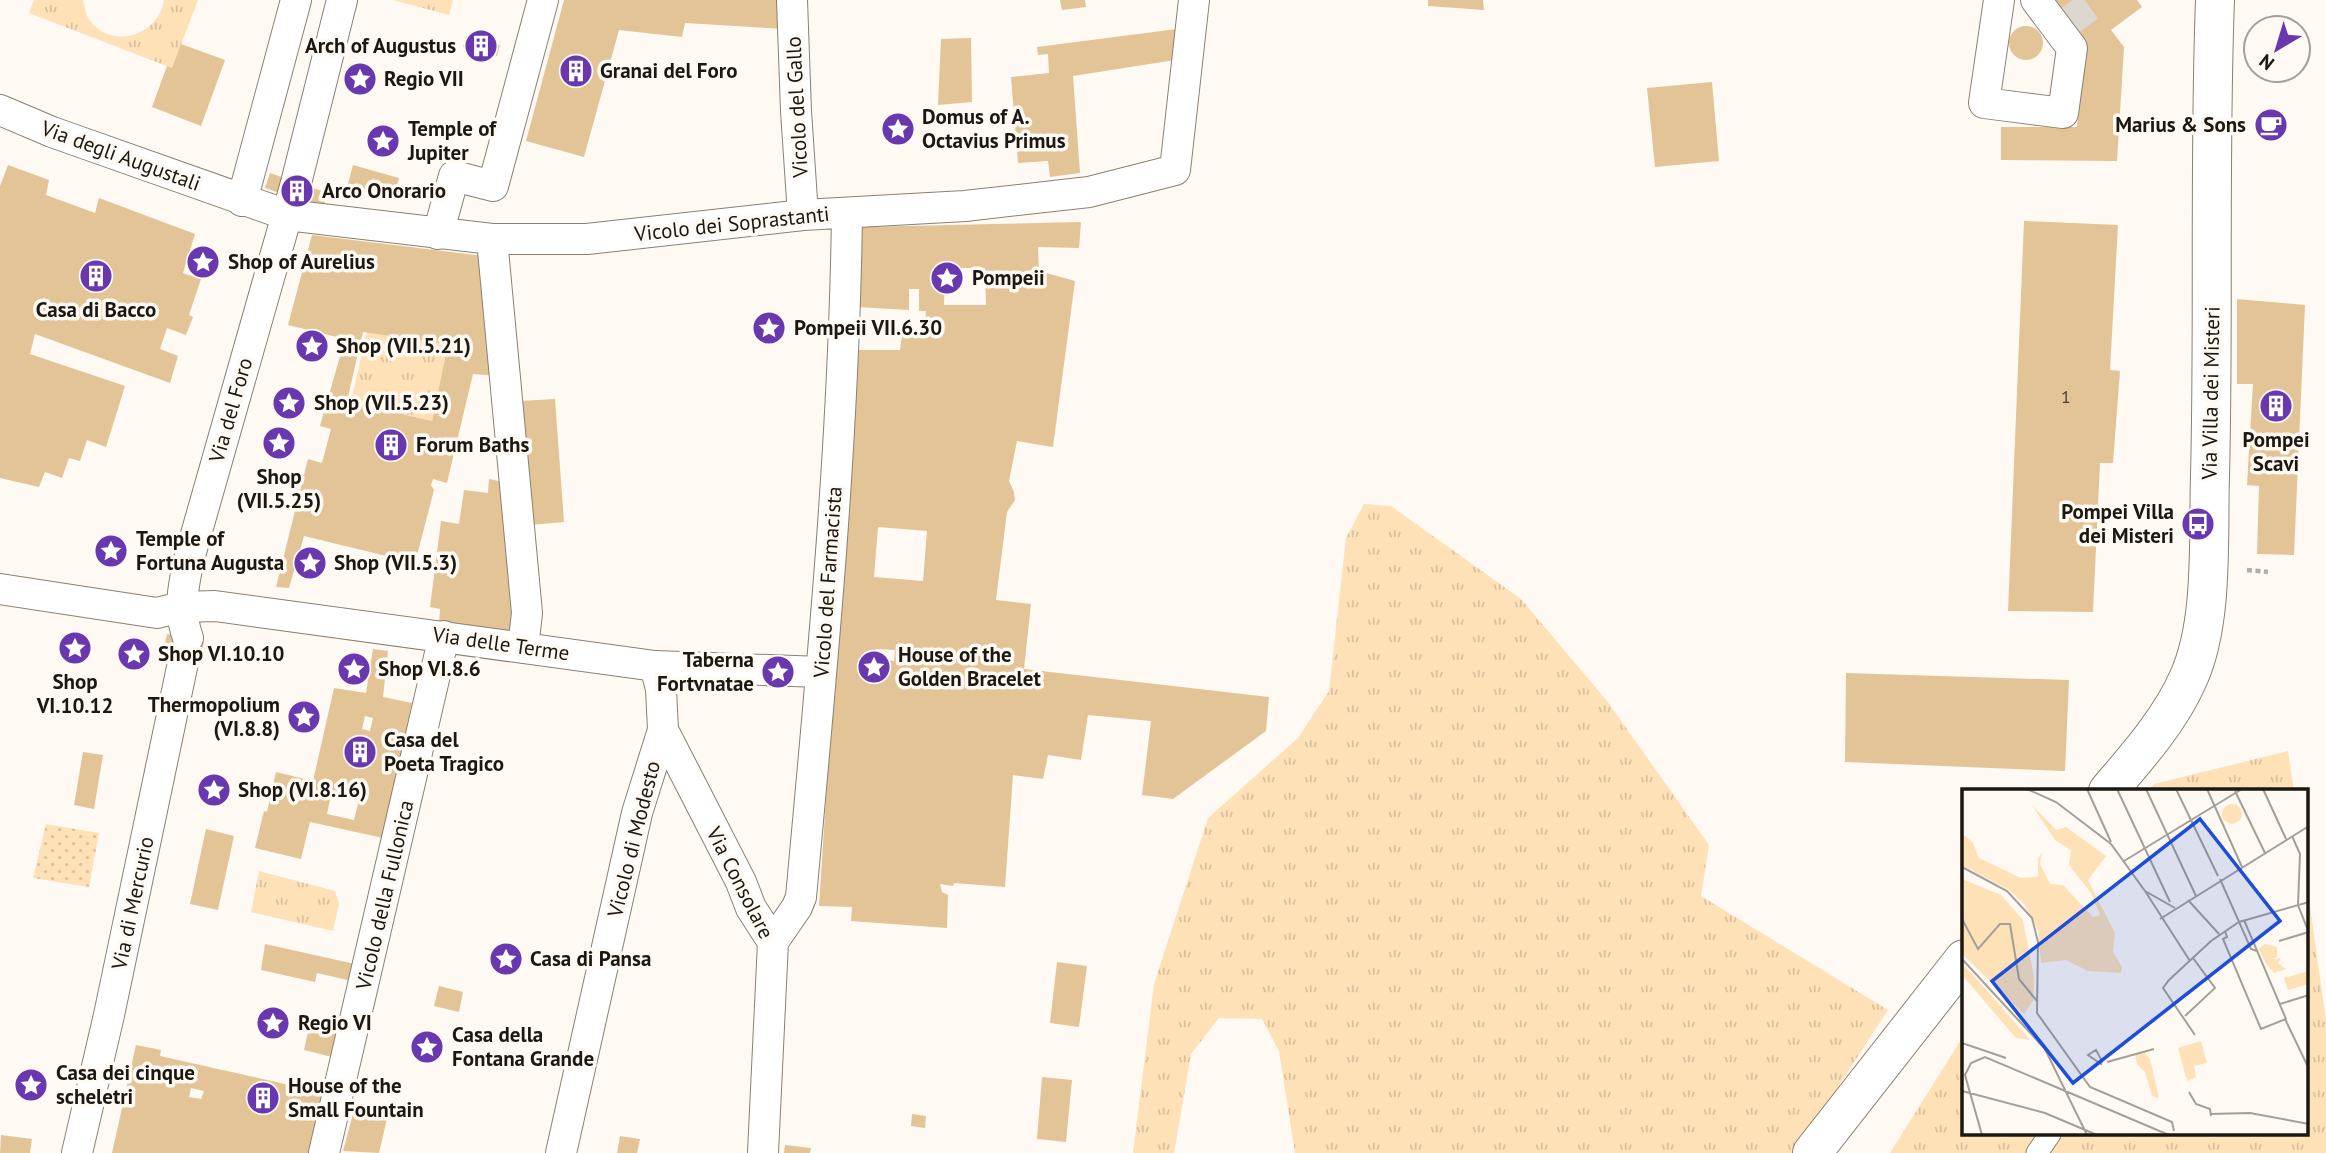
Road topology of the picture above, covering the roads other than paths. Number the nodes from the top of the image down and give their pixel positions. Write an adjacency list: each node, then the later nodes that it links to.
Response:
1 (296, 0): 10 (street)
2 (342, 0): 12 (street, Via del Foro)
3 (544, 0): 14 (street)
4 (792, 0): 13 (street, Vicolo del Gallo)
5 (1194, 0): 11 (street, Vicolo dei Soprastanti)
6 (1998, 0): 7 (street)
7 (2036, 0)
8 (2216, 0): 23 (street, Via Villa dei Misteri)
9 (0, 110): 10 (street, Via degli Augustali)
10 (242, 201): 12 (street)
11 (847, 213): 13 (street, Vicolo dei Soprastanti); 21 (street, Vicolo del Farmacista)
12 (287, 215): 14 (street, Vicolo dei Soprastanti); 17 (street, Via del Foro)
13 (803, 215): 15 (street, Vicolo dei Soprastanti)
14 (438, 234): 15 (street, Vicolo dei Soprastanti)
15 (492, 239): 19 (street)
16 (0, 589): 17 (street, Via delle Terme)
17 (181, 607): 18 (street, Via delle Terme); 27 (street, Via di Mercurio)
18 (444, 636): 19 (street, Via delle Terme); 28 (street, Vicolo della Fullonica)
19 (523, 649): 20 (street, Via delle Terme)
20 (655, 666): 21 (street, Via delle Terme); 22 (street, Via Consolare)
21 (821, 672): 24 (street, Vicolo del Farmacista)
22 (663, 730): 24 (street, Via Consolare); 29 (street, Vicolo di Modesto)
23 (2124, 782)
24 (773, 942): 30 (street, Via Consolare)
25 (1962, 962): 31 (street)
26 (2049, 1136): 32 (lane)
27 (77, 1153)
28 (324, 1153)
29 (561, 1153)
30 (763, 1153)
31 (1812, 1153)
32 (2037, 1153)

